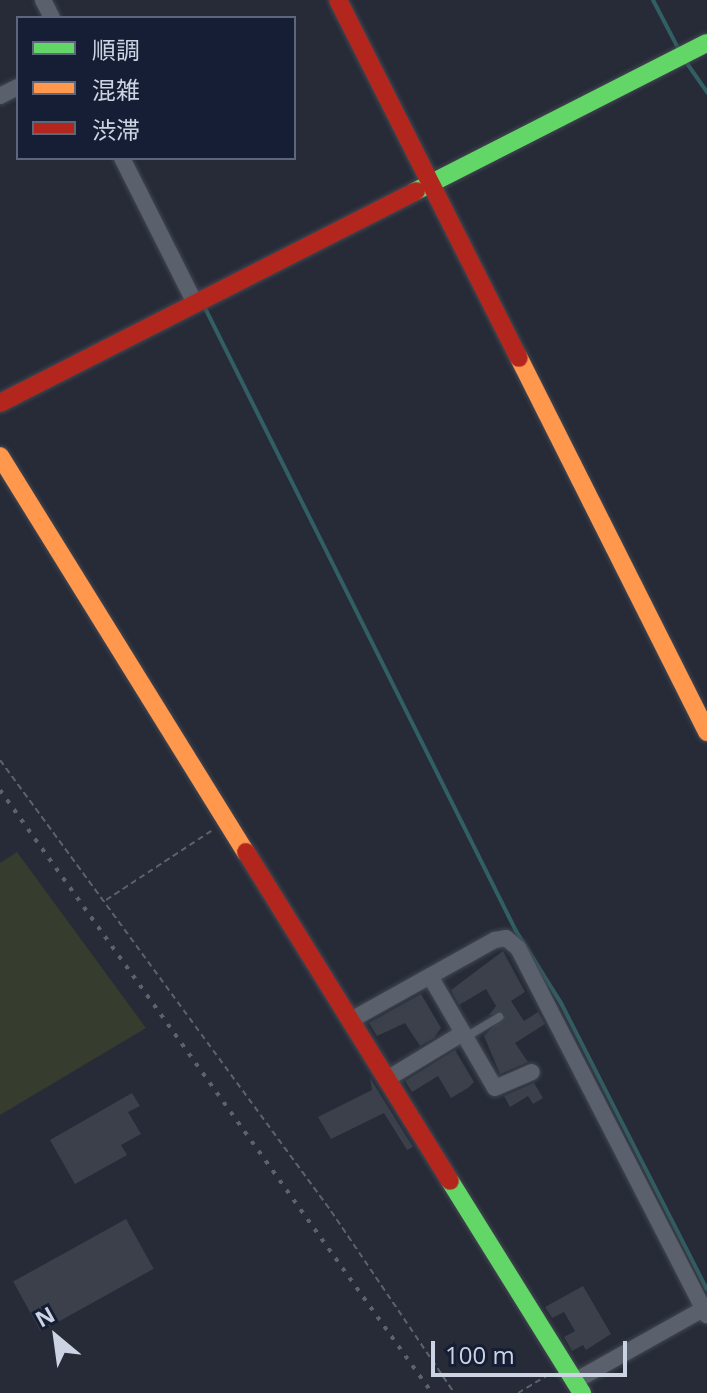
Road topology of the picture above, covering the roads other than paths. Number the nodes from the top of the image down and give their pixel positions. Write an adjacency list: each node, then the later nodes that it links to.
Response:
1 (338, 0): 4 (street)
2 (707, 43): 4 (street)
3 (123, 160): 5 (street)
4 (433, 185): 5 (street); 8 (street)
5 (195, 303): 6 (street)
6 (0, 403)
7 (0, 456): 11 (street)
8 (707, 732)
9 (430, 976): 11 (street); 12 (street); 15 (street)
10 (499, 1017): 12 (lane)
11 (351, 1020): 14 (street)
12 (464, 1035): 13 (street); 14 (street)
13 (532, 1072)
14 (387, 1079): 16 (street)
15 (706, 1310): 16 (street)
16 (578, 1387)

